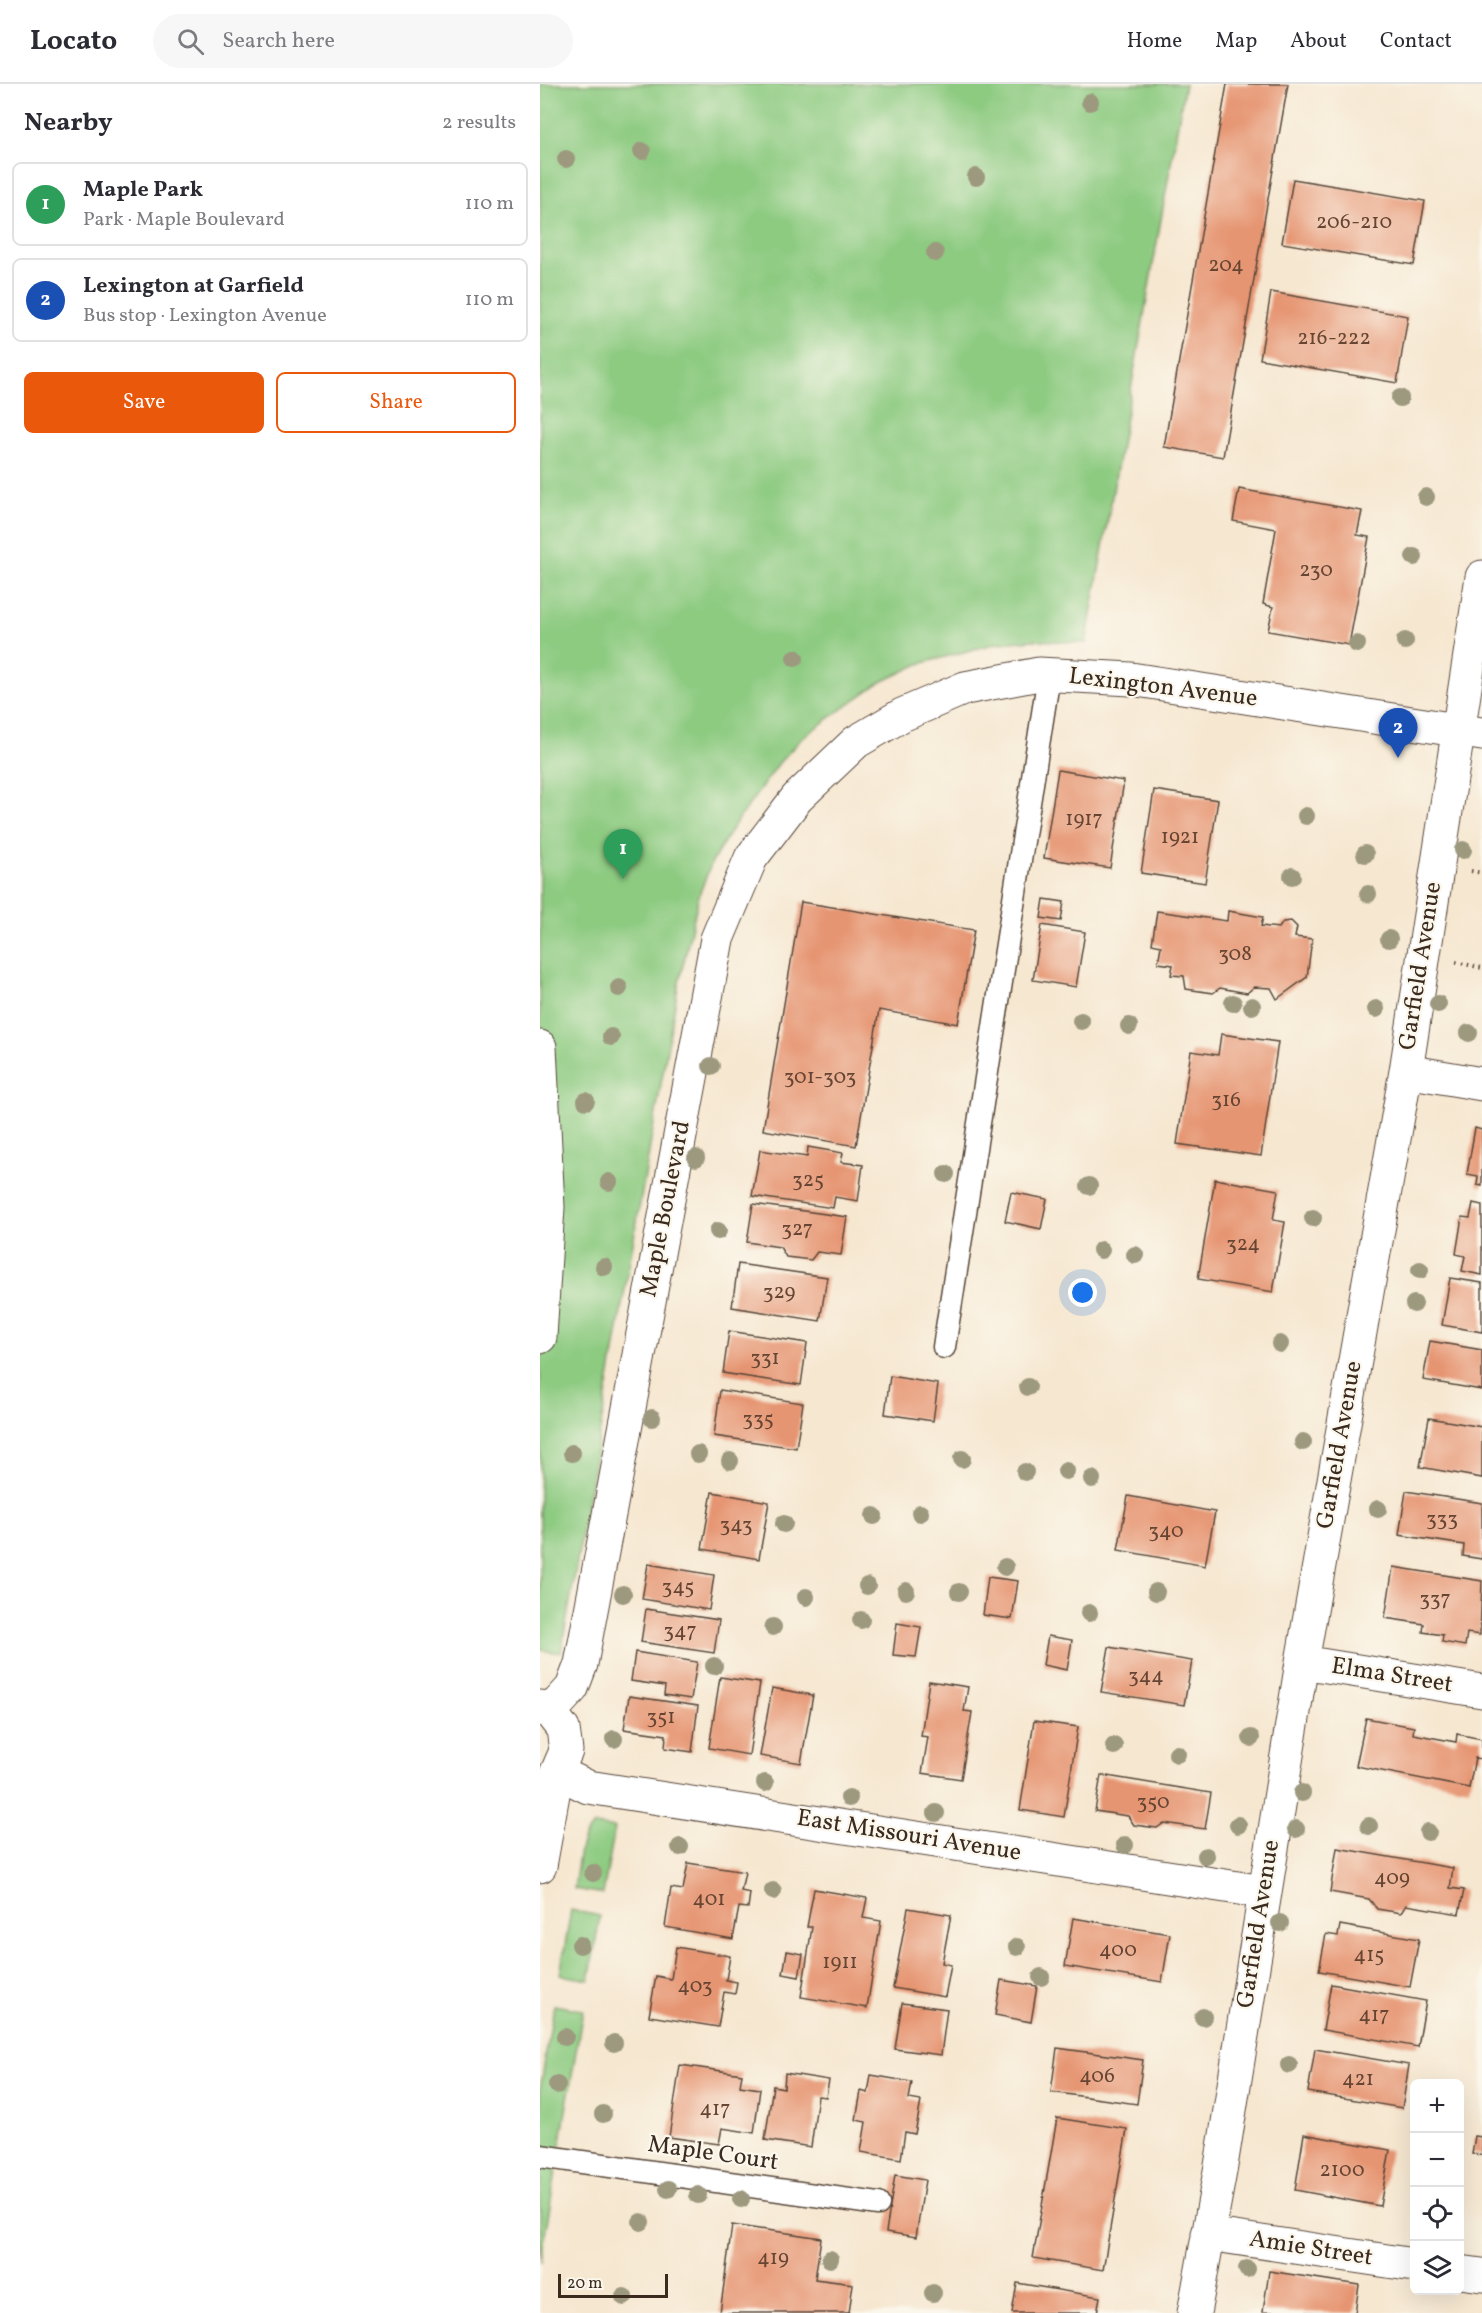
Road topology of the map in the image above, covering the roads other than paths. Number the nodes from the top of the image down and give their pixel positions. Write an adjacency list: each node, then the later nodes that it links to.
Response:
1 (1482, 577): 3 (street, Garfield Avenue)
2 (1048, 675): 3 (street, Lexington Avenue); 4 (street, Lexington Avenue); 9 (lane)
3 (1470, 732): 6 (street, Garfield Avenue)
4 (856, 742): 12 (street, Maple Boulevard)
5 (540, 1047): 8 (street)
6 (1406, 1071): 7 (street); 10 (street, Garfield Avenue)
7 (1482, 1084)
8 (540, 1337)
9 (944, 1347)
10 (1302, 1662): 11 (street, Elma Street); 15 (street, Garfield Avenue)
11 (1482, 1691)
12 (545, 1709): 13 (street, Maple Boulevard)
13 (548, 1778): 14 (street, Maple Boulevard); 15 (street, East Missouri Avenue)
14 (540, 1864)
15 (1264, 1892): 18 (street, Garfield Avenue)
16 (540, 2156): 17 (lane, Maple Court)
17 (878, 2204)
18 (1208, 2234): 19 (street, Amie Street); 22 (street, Garfield Avenue)
19 (1410, 2264)
20 (1464, 2273): 21 (street)
21 (1482, 2275)
22 (1194, 2313)

